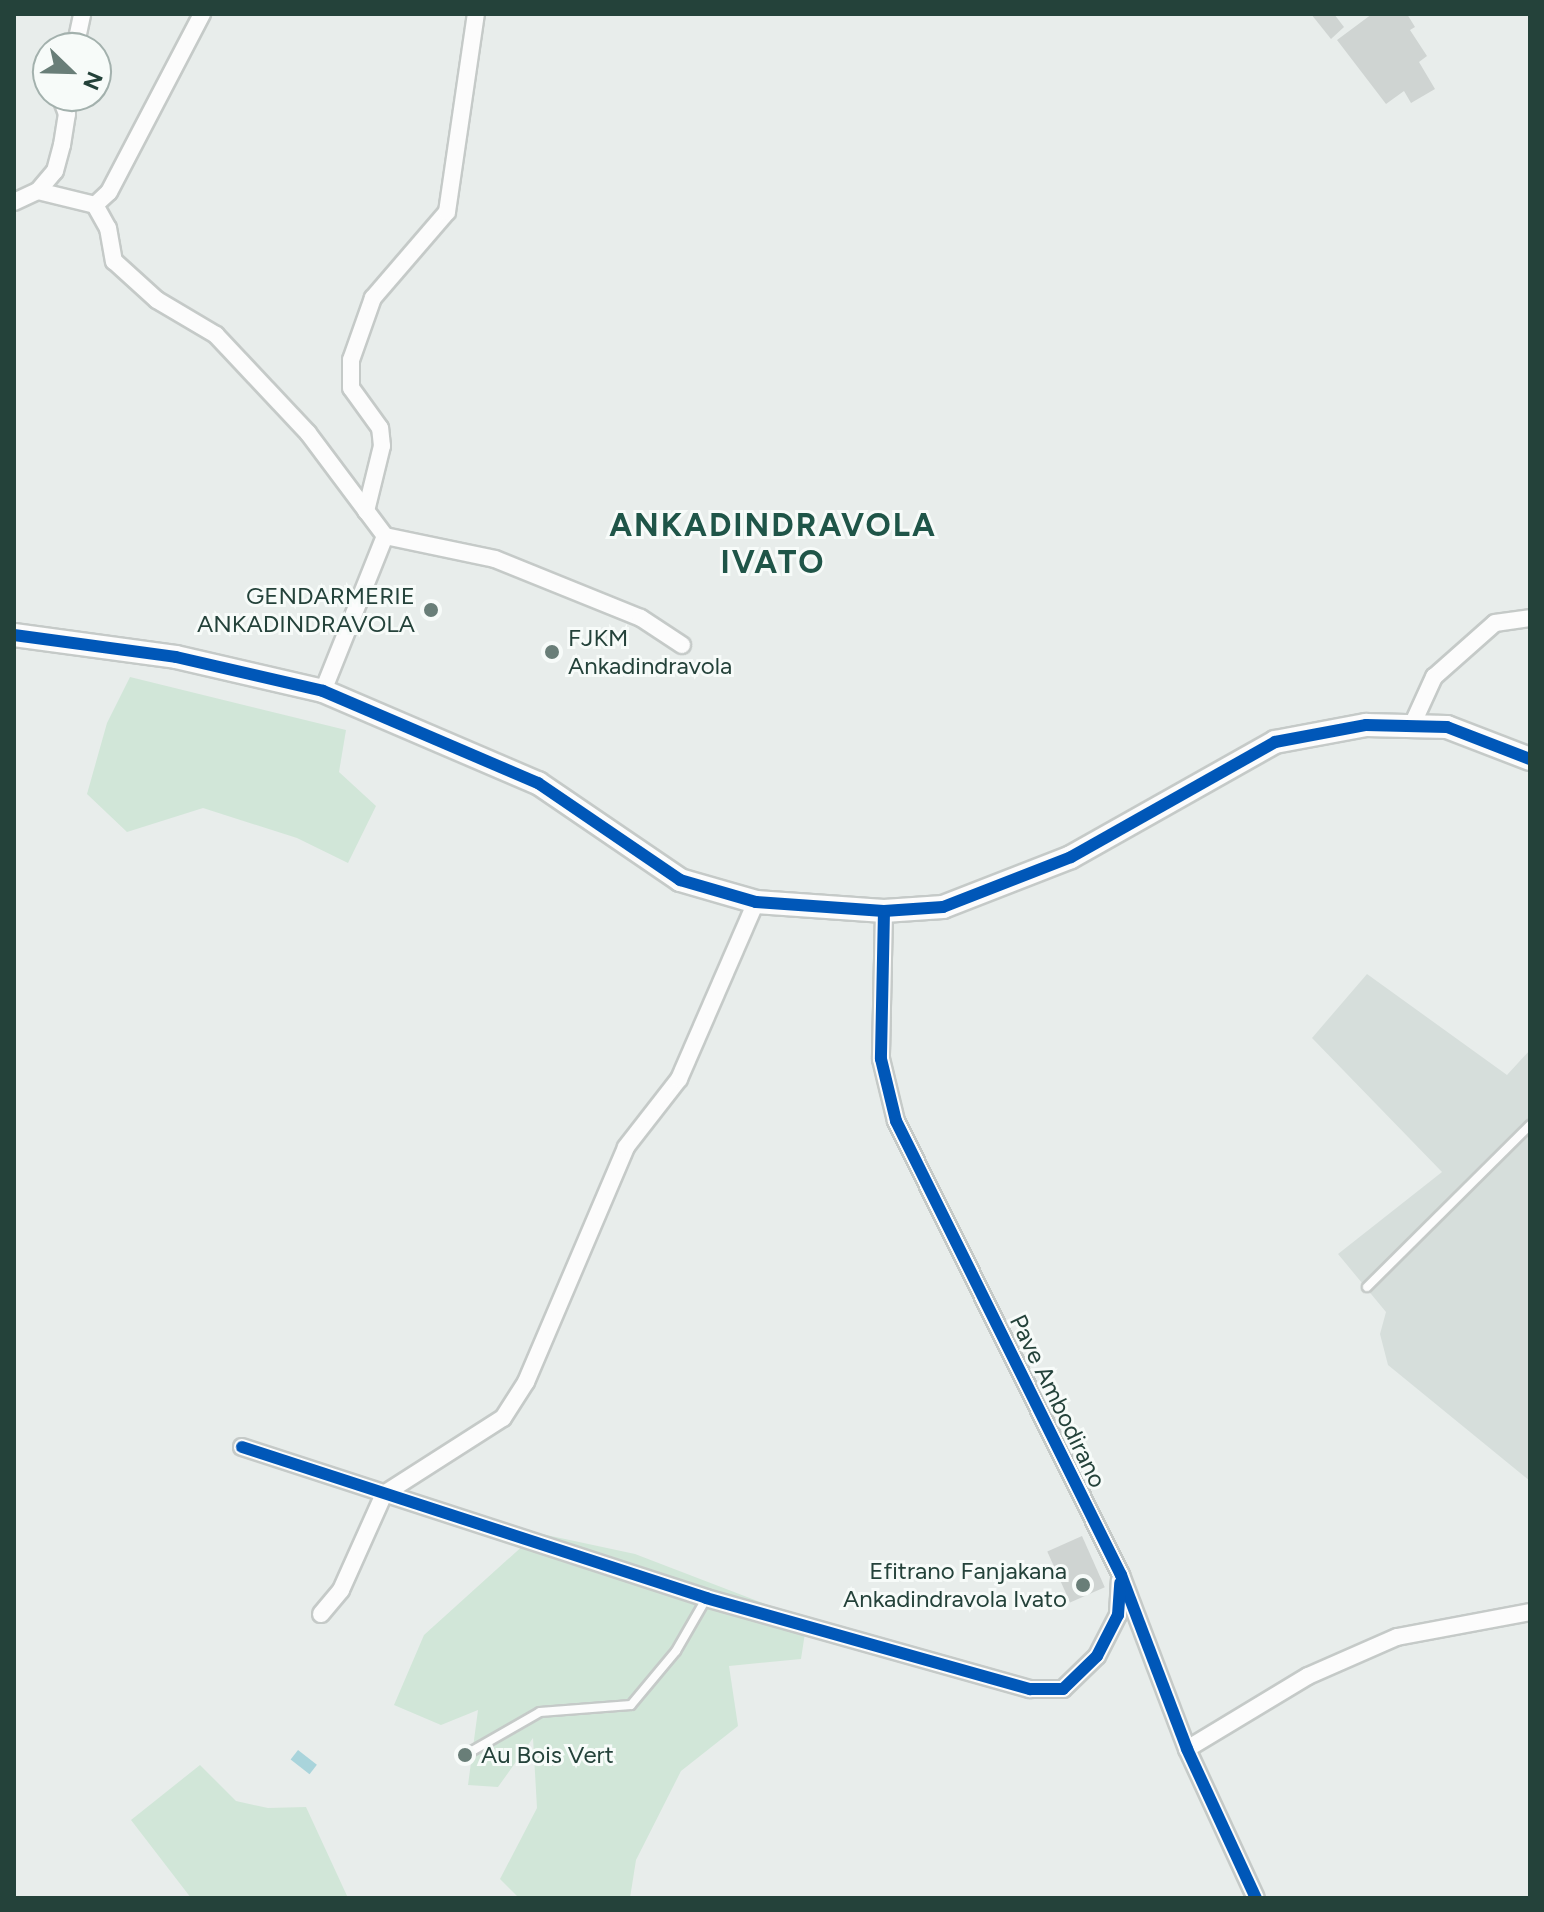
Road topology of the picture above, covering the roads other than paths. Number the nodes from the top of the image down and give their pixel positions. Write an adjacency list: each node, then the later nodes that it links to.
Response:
1 (202, 14): 6 (street)
2 (476, 14): 7 (street)
3 (66, 112): 4 (street)
4 (38, 191): 5 (street); 6 (street)
5 (14, 202)
6 (95, 205): 7 (street)
7 (366, 511): 8 (street)
8 (385, 536): 11 (street); 12 (street)
9 (1530, 618): 13 (street)
10 (14, 635): 12 (street)
11 (682, 645)
12 (323, 691): 15 (street)
13 (1413, 723): 14 (street); 16 (street)
14 (1530, 759)
15 (756, 902): 16 (street); 20 (street)
16 (884, 911): 21 (street, Pave Ambodirano)
17 (1530, 1125): 18 (lane)
18 (1367, 1287)
19 (242, 1447): 20 (street)
20 (384, 1494): 22 (street); 24 (street)
21 (1121, 1575): 22 (street); 25 (street, Pave Ambodirano)
22 (706, 1598): 26 (lane)
23 (1530, 1612): 25 (street)
24 (321, 1614)
25 (1187, 1749): 27 (street, Pave Ambodirano)
26 (465, 1755)
27 (1256, 1898)

